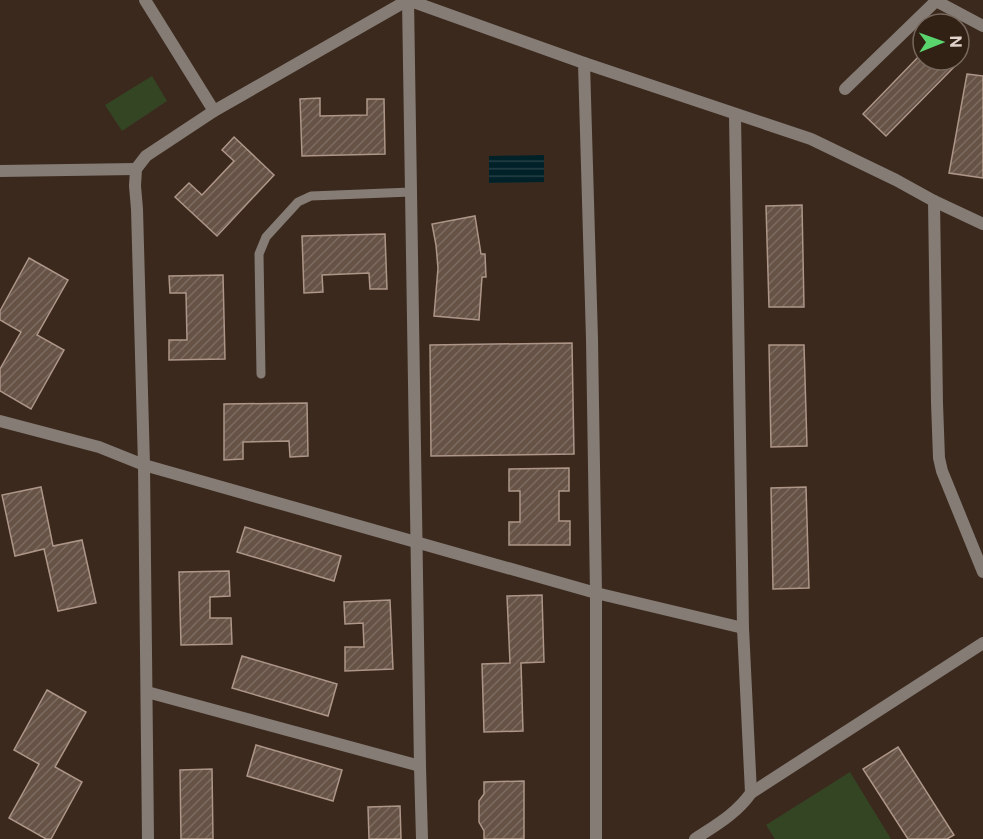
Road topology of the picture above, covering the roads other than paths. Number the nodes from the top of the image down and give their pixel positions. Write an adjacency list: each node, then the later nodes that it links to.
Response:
1 (145, 0): 6 (street)
2 (408, 0): 4 (street); 6 (street); 10 (street)
3 (983, 26): 5 (street)
4 (584, 63): 7 (street); 18 (street)
5 (845, 89)
6 (214, 111): 8 (street)
7 (735, 115): 11 (street); 19 (street)
8 (136, 169): 9 (street); 15 (street)
9 (0, 171)
10 (411, 192): 13 (lane); 16 (street)
11 (934, 201): 12 (street); 17 (street)
12 (983, 224)
13 (261, 374)
14 (0, 421): 15 (street)
15 (144, 465): 16 (street); 21 (street)
16 (417, 543): 18 (street); 22 (street)
17 (983, 572)
18 (596, 593): 19 (street); 26 (street)
19 (743, 628): 23 (street)
20 (983, 643): 23 (street)
21 (147, 692): 22 (street); 24 (street)
22 (420, 766): 25 (street)
23 (751, 793): 27 (street)
24 (148, 839)
25 (422, 839)
26 (596, 839)
27 (695, 839)

